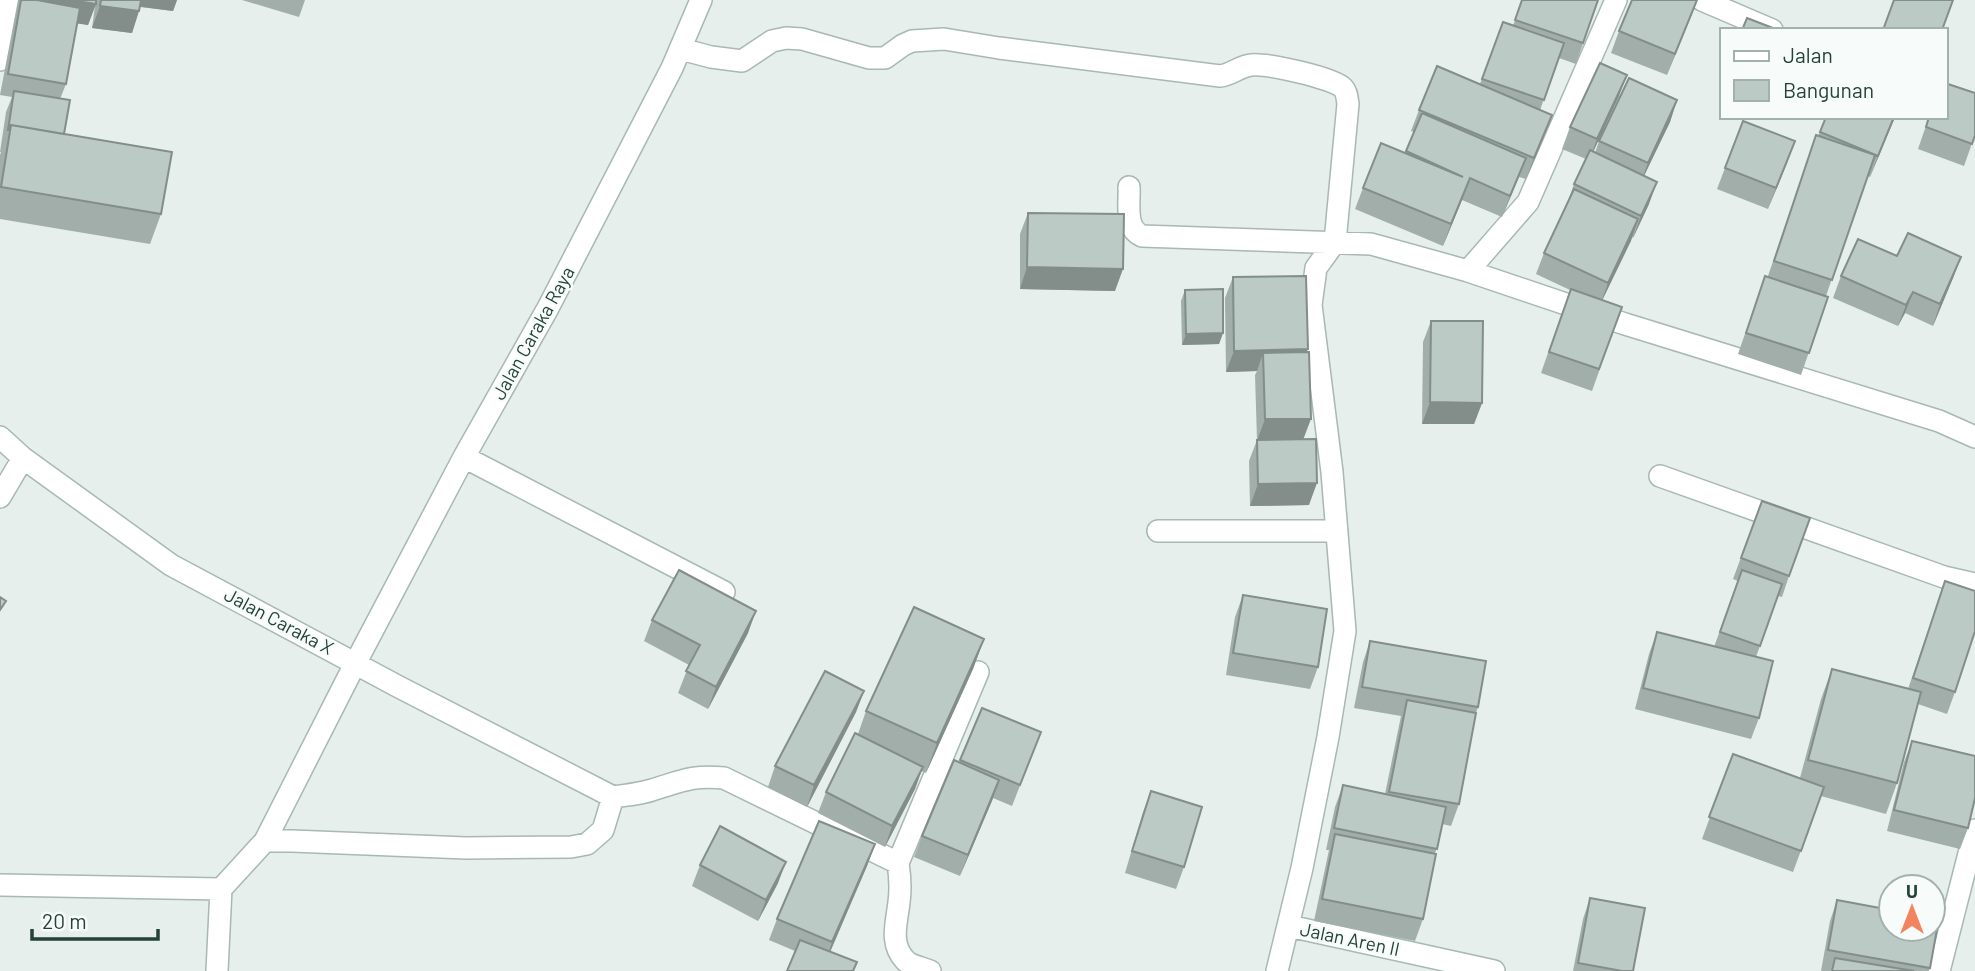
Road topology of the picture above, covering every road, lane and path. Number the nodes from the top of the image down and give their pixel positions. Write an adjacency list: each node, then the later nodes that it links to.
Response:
1 (9, 0): 7 (street)
2 (701, 0): 6 (street, Jalan Caraka Raya)
3 (1616, 0): 10 (street)
4 (1702, 0): 5 (street)
5 (1767, 28)
6 (681, 49): 9 (street); 13 (street, Jalan Caraka Raya)
7 (0, 60)
8 (1129, 187): 9 (street)
9 (1335, 242): 10 (street); 18 (street)
10 (1468, 271): 12 (street)
11 (0, 437): 14 (street, Jalan Caraka X)
12 (1975, 437)
13 (464, 457): 20 (street); 21 (street, Jalan Caraka Raya)
14 (23, 458): 16 (street); 21 (street, Jalan Caraka X)
15 (1660, 476): 19 (street)
16 (0, 496)
17 (1158, 531): 18 (street)
18 (1337, 531): 29 (street)
19 (1974, 586)
20 (724, 592)
21 (356, 662): 23 (street); 25 (street, Jalan Caraka Raya)
22 (978, 672): 26 (street)
23 (613, 797): 25 (street); 26 (street)
24 (1975, 830): 35 (street)
25 (265, 842): 28 (street, Jalan Caraka Raya)
26 (898, 863): 32 (street)
27 (0, 885): 28 (street)
28 (221, 890): 31 (street)
29 (1289, 926): 30 (street, Jalan Aren II); 33 (street)
30 (1464, 967): 34 (street, Jalan Aren II)
31 (217, 971)
32 (930, 971)
33 (1277, 971)
34 (1494, 971)
35 (1939, 971)

